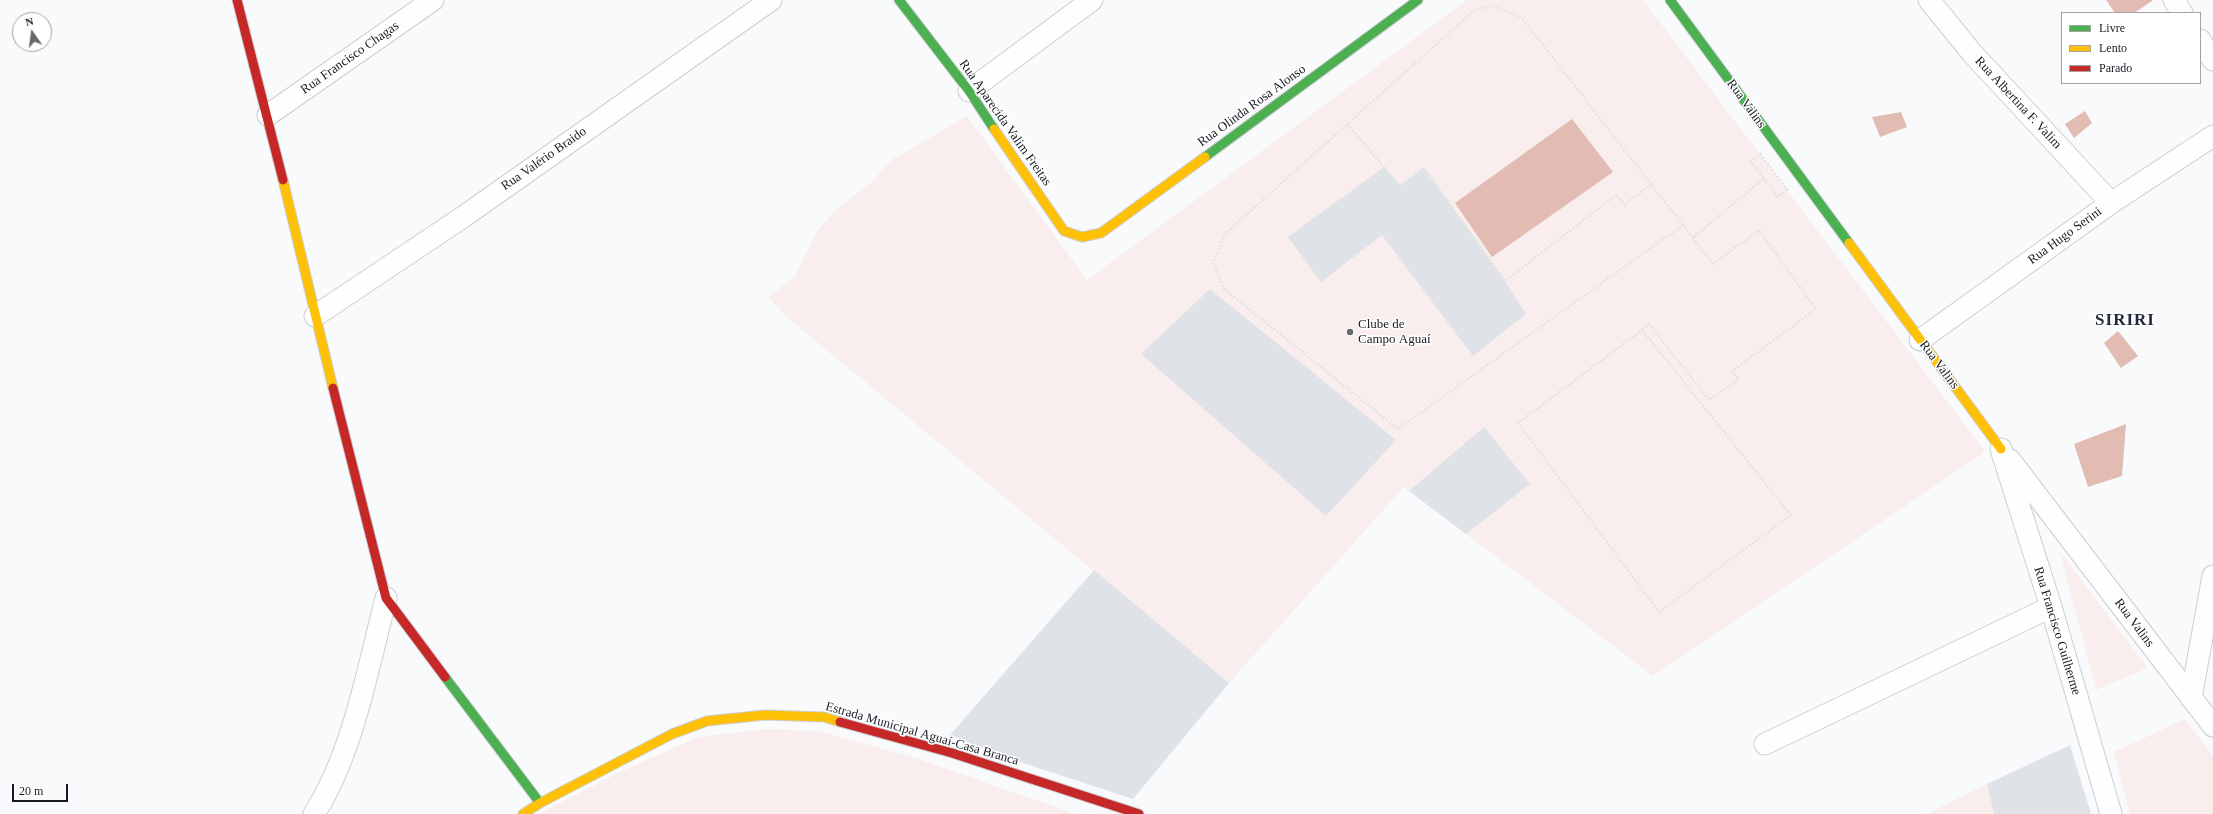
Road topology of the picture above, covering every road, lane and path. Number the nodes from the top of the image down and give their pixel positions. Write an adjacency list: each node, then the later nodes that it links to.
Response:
1 (237, 0): 14 (street)
2 (433, 0): 14 (street, Rua Francisco Chagas)
3 (771, 0): 23 (street, Rua Valério Braido)
4 (899, 0): 13 (street, Rua Aparecida Valim Freitas)
5 (1092, 0): 13 (street)
6 (1418, 0): 21 (street, Rua Olinda Rosa Alonso)
7 (1670, 0): 25 (street, Rua Valins)
8 (1929, 0): 19 (street, Rua Albertina F. Valim)
9 (2174, 0): 10 (street)
10 (2181, 12)
11 (2201, 42): 12 (street)
12 (2213, 60)
13 (969, 91): 21 (street, Rua Aparecida Valim Freitas)
14 (268, 115): 23 (street)
15 (1347, 124): 18 (path); 18 (path); 20 (path)
16 (2213, 136): 19 (street, Rua Hugo Serini)
17 (1764, 178): 17 (path); 22 (path)
18 (1651, 184): 20 (path)
19 (2111, 203): 25 (street, Rua Hugo Serini)
20 (1683, 226): 22 (path)
21 (1101, 232)
22 (1693, 238): 24 (path)
23 (315, 316): 28 (street)
24 (1642, 330): 24 (path)
25 (1920, 340): 26 (street, Rua Valins)
26 (2001, 449): 29 (street, Rua Francisco Guilherme); 30 (street, Rua Valins)
27 (2213, 576): 30 (street)
28 (386, 598): 33 (street); 34 (street)
29 (2051, 607): 32 (street); 37 (street, Rua Francisco Guilherme)
30 (2191, 698): 31 (street, Rua Valins)
31 (2213, 726)
32 (1765, 744)
33 (540, 803): 35 (street, Estrada Municipal Aguaí-Casa Branca); 36 (street, Estrada Municipal Aguaí-Casa Branca)
34 (314, 814)
35 (523, 814)
36 (1139, 814)
37 (2112, 814)

